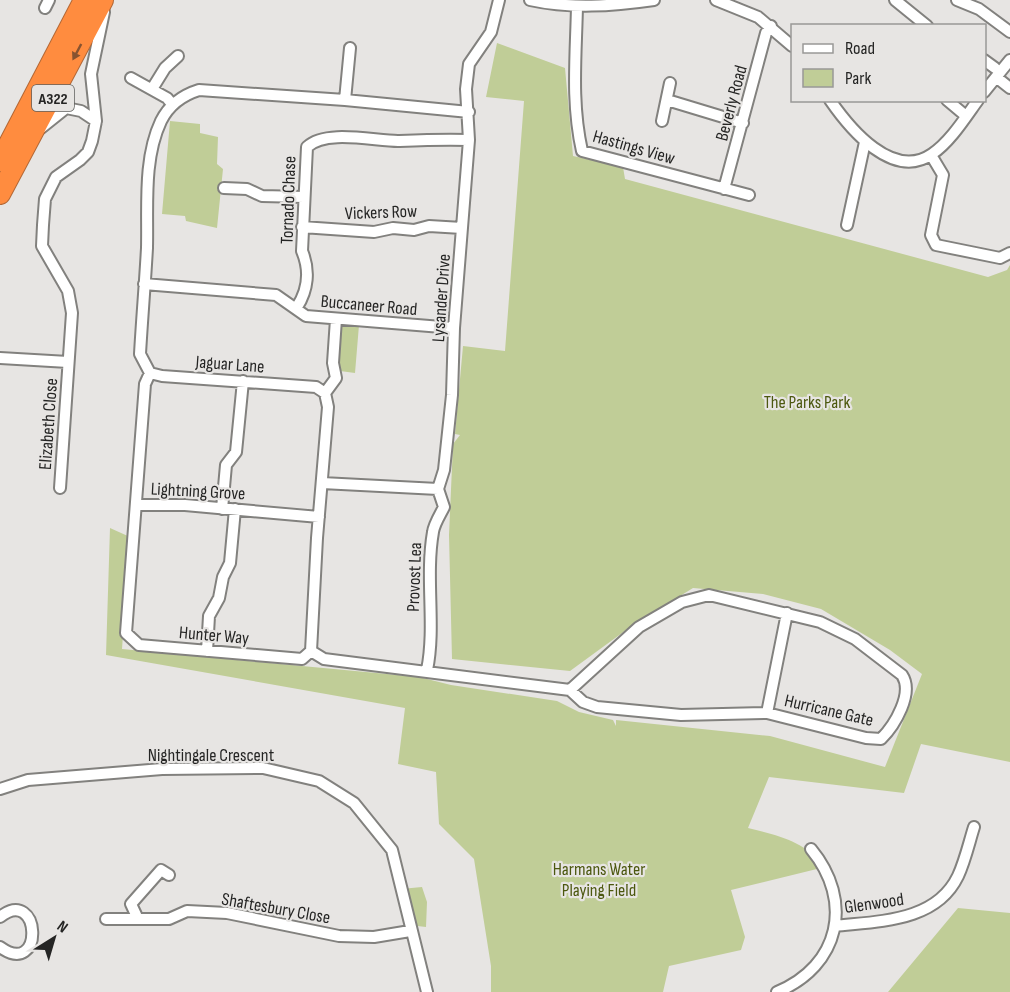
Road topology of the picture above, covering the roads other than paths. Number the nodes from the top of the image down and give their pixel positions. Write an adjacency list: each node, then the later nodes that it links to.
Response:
1 (84, 0): 24 (highway, A322)
2 (105, 0): 33 (street, Elizabeth Close); 36 (highway, A322, one-way to 36)
3 (499, 0): 31 (street, Lysander Drive)
4 (530, 0): 9 (street)
5 (654, 0): 9 (street)
6 (716, 0): 11 (street)
7 (895, 0): 10 (street)
8 (957, 0): 12 (street)
9 (577, 6): 43 (street, Hastings View)
10 (925, 24)
11 (771, 26): 13 (street); 35 (street, Beverly Road)
12 (1010, 32)
13 (791, 45)
14 (350, 48): 25 (street)
15 (178, 56): 22 (street)
16 (1010, 60): 18 (street)
17 (986, 62): 18 (street)
18 (996, 73): 21 (street); 23 (street)
19 (131, 78): 22 (street)
20 (670, 83): 26 (street)
21 (1010, 88)
22 (152, 89): 30 (street)
23 (986, 89)
24 (37, 93): 39 (highway); 41 (highway, A322)
25 (345, 100): 30 (street); 31 (street)
26 (667, 100): 34 (street); 35 (street)
27 (832, 102): 38 (street)
28 (949, 102): 32 (street)
29 (976, 102): 32 (street)
30 (172, 104): 51 (street)
31 (469, 112): 37 (street, Lysander Drive)
32 (966, 116): 40 (street)
33 (96, 121): 36 (street); 56 (street, Elizabeth Close)
34 (662, 121)
35 (743, 123): 43 (street, Beverly Road)
36 (33, 136): 44 (highway, A322)
37 (469, 140): 46 (street, Tornado Chase); 49 (street, Lysander Drive)
38 (865, 142): 40 (street); 47 (street)
39 (0, 146)
40 (931, 155): 50 (street)
41 (0, 161)
42 (224, 188): 46 (street)
43 (724, 189): 45 (street, Hastings View)
44 (0, 194)
45 (749, 195)
46 (304, 197): 48 (street, Tornado Chase)
47 (847, 225)
48 (302, 227): 49 (street, Vickers Row); 52 (street, Tornado Chase)
49 (462, 228): 54 (street, Lysander Drive)
50 (1010, 253)
51 (144, 284): 52 (street, Buccaneer Road); 57 (street)
52 (297, 307): 53 (street, Buccaneer Road)
53 (336, 319): 54 (street, Buccaneer Road); 59 (street)
54 (454, 328): 62 (street, Lysander Drive)
55 (0, 358): 56 (street, Elizabeth Close)
56 (68, 362): 61 (street, Elizabeth Close)
57 (150, 373): 58 (street, Jaguar Lane); 63 (street, Lightning Grove)
58 (243, 381): 59 (street, Jaguar Lane); 64 (street)
59 (325, 393): 60 (street)
60 (322, 483): 62 (street); 66 (street)
61 (60, 488)
62 (438, 489): 70 (street, Provost Lea)
63 (136, 504): 64 (street, Lightning Grove); 68 (street, Hunter Way)
64 (222, 509): 65 (street, Lightning Grove)
65 (235, 510): 66 (street, Lightning Grove); 68 (street)
66 (319, 517): 69 (street)
67 (787, 613): 71 (street, Hurricane Gate); 72 (street); 72 (street, Hurricane Gate)
68 (207, 651): 69 (street, Hunter Way)
69 (311, 651): 70 (street)
70 (427, 670): 71 (street, Hurricane Gate)
71 (570, 690): 72 (street, Hurricane Gate)
72 (767, 713)
73 (0, 789): 81 (street, Nightingale Crescent)
74 (974, 827): 80 (street, Glenwood)
75 (811, 849): 80 (street)
76 (169, 875): 79 (street)
77 (2, 913): 82 (street)
78 (105, 919): 79 (street, Shaftesbury Close)
79 (138, 919): 81 (street, Shaftesbury Close)
80 (836, 926): 84 (street)
81 (410, 931): 83 (street, Nightingale Crescent)
82 (0, 947)
83 (427, 992)
84 (777, 992)

